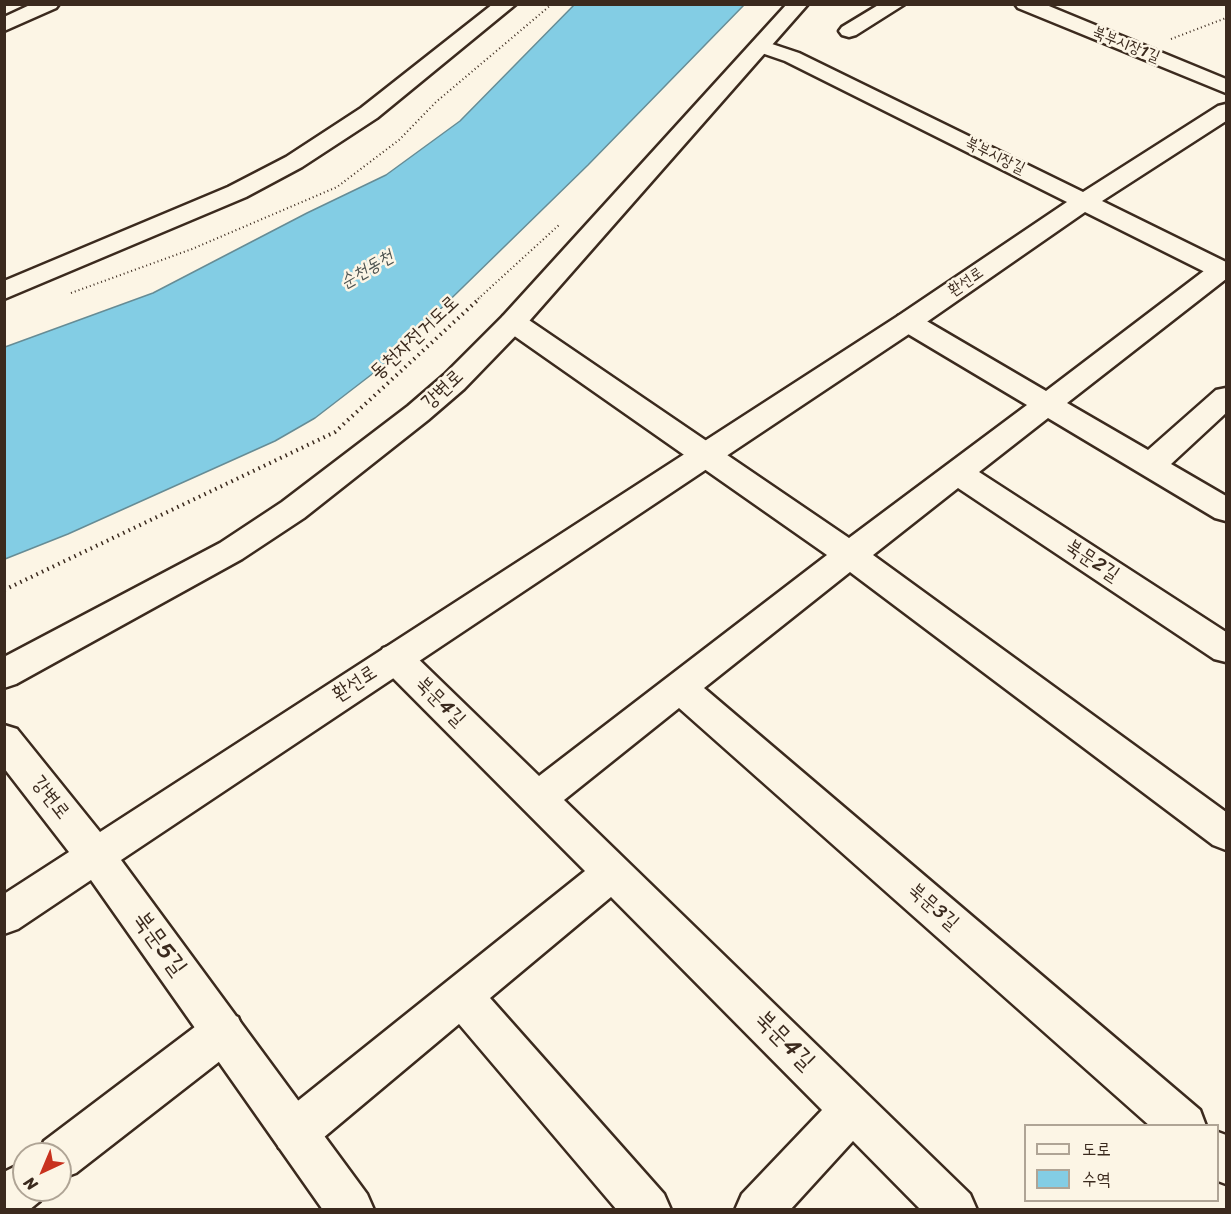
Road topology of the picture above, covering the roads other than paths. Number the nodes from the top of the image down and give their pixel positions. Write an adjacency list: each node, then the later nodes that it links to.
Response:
1 (49, 4): 6 (street)
2 (506, 4): 13 (street)
3 (798, 4): 8 (street, 강변로)
4 (895, 4): 7 (street)
5 (1025, 4): 9 (street, 북부시장1길)
6 (4, 25)
7 (849, 31)
8 (760, 46): 11 (street, 북부시장길); 14 (street, 강변로)
9 (1227, 87)
10 (1227, 111): 11 (street, 환선로)
11 (1085, 201): 12 (street, 북부시장길); 15 (street, 환선로)
12 (1225, 271): 17 (street)
13 (4, 291)
14 (513, 321): 18 (street); 25 (street, 강변로)
15 (908, 322): 17 (street); 18 (street, 환선로)
16 (1227, 397): 19 (street)
17 (1048, 405): 19 (street); 20 (street)
18 (705, 454): 22 (street); 24 (street, 환선로)
19 (1151, 465): 21 (street)
20 (958, 473): 22 (street); 23 (street, 북문2길)
21 (1227, 510)
22 (850, 555): 26 (street); 29 (street)
23 (1227, 650)
24 (395, 658): 28 (street, 북문4길); 30 (street, 환선로)
25 (4, 674)
26 (681, 688): 28 (street); 36 (street, 북문3길)
27 (4, 740): 30 (street, 강변로)
28 (538, 799): 31 (street, 북문4길)
29 (1227, 833)
30 (95, 855): 32 (street, 환선로); 34 (street, 북문5길)
31 (613, 872): 33 (street); 35 (street, 북문4길)
32 (4, 916)
33 (462, 997): 37 (street); 40 (street)
34 (223, 1032): 37 (street, 북문5길); 38 (street)
35 (853, 1109): 41 (street); 42 (street, 북문4길)
36 (1183, 1124)
37 (295, 1132): 39 (street, 북문5길)
38 (72, 1148)
39 (351, 1209)
40 (648, 1209)
41 (758, 1209)
42 (954, 1209)

